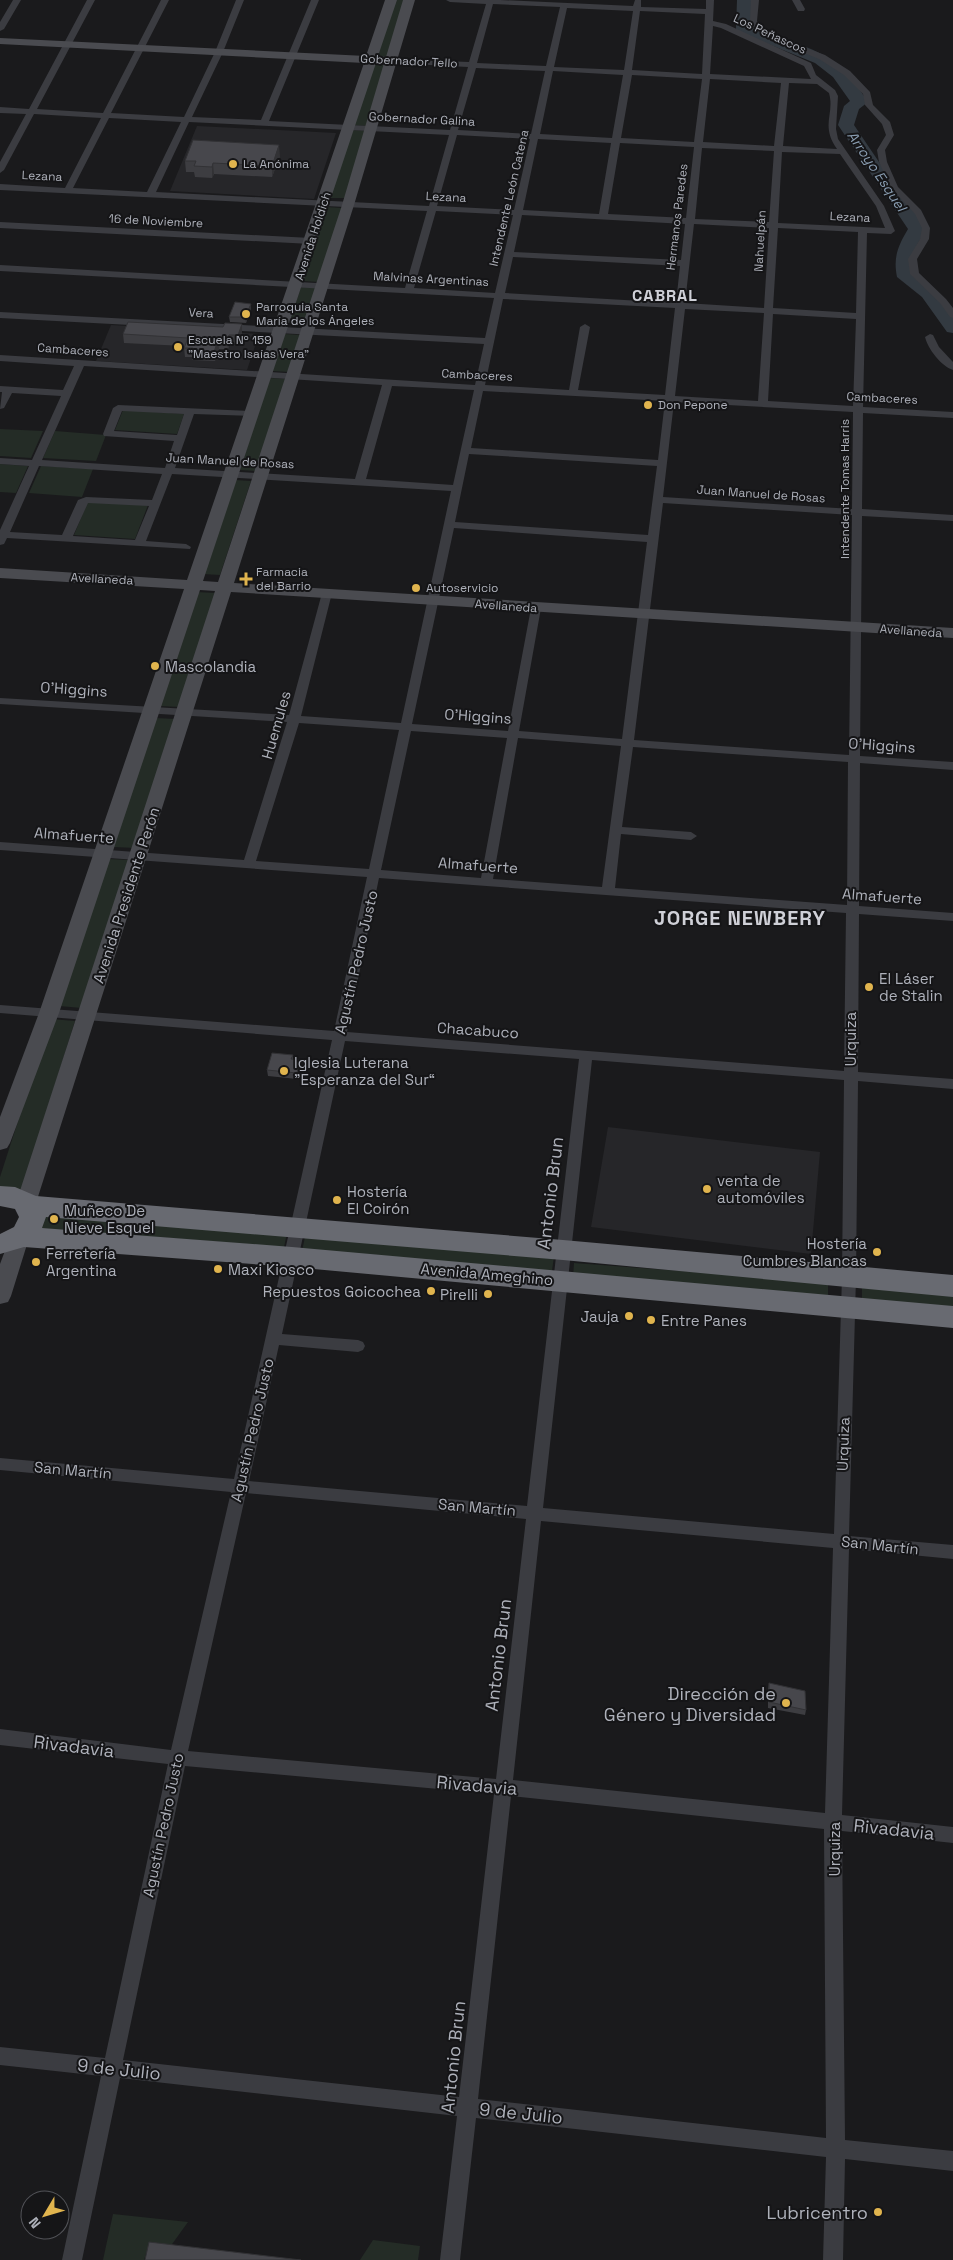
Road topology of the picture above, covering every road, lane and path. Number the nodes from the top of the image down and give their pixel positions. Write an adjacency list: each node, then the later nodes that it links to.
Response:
1 (17, 0): 18 (street)
2 (91, 0): 20 (street)
3 (165, 0): 21 (street)
4 (240, 0): 22 (street)
5 (316, 0): 23 (street)
6 (391, 0): 24 (street, Avenida Holdich)
7 (409, 0): 25 (street, Avenida Holdich)
8 (450, 0): 12 (street)
9 (710, 0): 16 (street, Hermanos Paredes)
10 (755, 0): 70 (street)
11 (796, 0): 15 (street)
12 (490, 2): 14 (street); 26 (street)
13 (638, 4): 14 (street); 16 (street); 28 (street)
14 (564, 5): 27 (street, Intendente León Catena)
15 (801, 10)
16 (709, 12): 17 (street, Hermanos Paredes)
17 (709, 23): 29 (street, Hermanos Paredes); 31 (street, Los Peñascos)
18 (0, 29)
19 (0, 41): 20 (street, Gobernador Tello)
20 (65, 44): 21 (street, Gobernador Tello); 33 (street)
21 (141, 48): 22 (street, Gobernador Tello); 34 (street)
22 (219, 52): 23 (street, Gobernador Tello); 35 (street)
23 (292, 55): 24 (street, Gobernador Tello); 36 (street)
24 (370, 59): 25 (street, Gobernador Tello); 37 (street, Avenida Holdich)
25 (391, 61): 26 (street, Gobernador Tello); 38 (street, Avenida Holdich)
26 (472, 64): 27 (street, Gobernador Tello); 39 (street)
27 (550, 68): 28 (street, Gobernador Tello); 40 (street, Intendente León Catena)
28 (628, 72): 29 (street, Gobernador Tello); 41 (street)
29 (706, 76): 30 (street, Gobernador Tello); 42 (street, Hermanos Paredes)
30 (784, 81): 31 (street, Gobernador Tello); 43 (street, Nahuelpán)
31 (818, 82): 44 (street, Los Peñascos)
32 (0, 110): 33 (street, Gobernador Galina)
33 (30, 112): 34 (street, Gobernador Galina); 45 (street)
34 (107, 116): 35 (street, Gobernador Galina); 47 (street)
35 (186, 120): 36 (street, Gobernador Galina); 48 (street)
36 (264, 124): 37 (street, Gobernador Galina)
37 (348, 128): 38 (street, Gobernador Galina); 49 (street, Avenida Holdich)
38 (371, 129): 39 (street, Gobernador Galina); 50 (street, Avenida Holdich)
39 (452, 133): 40 (street, Gobernador Galina); 51 (street)
40 (536, 137): 41 (street, Gobernador Galina); 52 (street, Intendente León Catena)
41 (616, 141): 42 (street, Gobernador Galina); 53 (street)
42 (698, 145): 43 (street, Gobernador Galina); 54 (street, Hermanos Paredes)
43 (778, 149): 44 (street, Gobernador Galina); 56 (street, Nahuelpán)
44 (842, 152): 58 (street, Los Peñascos)
45 (0, 170)
46 (0, 187): 47 (street, Lezana)
47 (68, 190): 48 (street, Lezana)
48 (150, 195): 49 (street, Lezana)
49 (323, 203): 50 (street, Lezana); 59 (street, Avenida Holdich)
50 (348, 205): 51 (street, Lezana); 64 (street, Avenida Holdich)
51 (434, 209): 52 (street, Lezana); 65 (street)
52 (519, 213): 53 (street, Lezana); 60 (street, Intendente León Catena)
53 (603, 217): 54 (street, Lezana)
54 (688, 221): 56 (street, Lezana); 61 (street, Hermanos Paredes)
55 (0, 226): 59 (street, 16 de Noviembre)
56 (773, 226): 57 (street, Lezana); 68 (street, Nahuelpán)
57 (863, 230): 58 (street, Lezana); 71 (street, Intendente Tomas Harris)
58 (891, 231)
59 (311, 241): 63 (street, Avenida Holdich)
60 (509, 254): 61 (street); 66 (street, Intendente León Catena)
61 (684, 263): 67 (street, Hermanos Paredes)
62 (0, 268): 63 (street, Malvinas Argentinas)
63 (296, 284): 64 (street, Malvinas Argentinas); 73 (street, Avenida Holdich)
64 (322, 286): 65 (street, Malvinas Argentinas); 74 (street, Avenida Holdich)
65 (410, 290): 66 (street, Malvinas Argentinas)
66 (500, 295): 67 (street, Malvinas Argentinas); 76 (street, Intendente León Catena)
67 (679, 306): 68 (street, Malvinas Argentinas); 87 (street, Hermanos Paredes)
68 (769, 311): 71 (street, Malvinas Argentinas); 88 (street, Nahuelpán)
69 (0, 315): 73 (street, Vera)
70 (953, 315)
71 (861, 316): 90 (street, Intendente Tomas Harris)
72 (585, 327): 85 (street)
73 (281, 330): 74 (street, Vera); 80 (street, Avenida Holdich)
74 (308, 332): 76 (street, Vera); 81 (street, Avenida Holdich)
75 (930, 337): 79 (street)
76 (490, 341): 83 (street, Intendente León Catena)
77 (0, 358): 78 (street, Cambaceres)
78 (80, 364): 80 (street, Cambaceres); 86 (street)
79 (953, 367)
80 (264, 376): 81 (street, Cambaceres); 92 (street, Avenida Holdich)
81 (293, 378): 82 (street, Cambaceres); 101 (street, Avenida Holdich)
82 (388, 382): 83 (street, Cambaceres); 102 (street)
83 (480, 387): 85 (street, Cambaceres); 95 (street, Intendente León Catena)
84 (4, 389): 86 (street); 89 (street)
85 (573, 392): 87 (street, Cambaceres)
86 (67, 393): 97 (street)
87 (670, 398): 88 (street, Cambaceres); 98 (street, Hermanos Paredes)
88 (763, 404): 90 (street, Cambaceres)
89 (0, 406)
90 (858, 409): 93 (street, Cambaceres); 106 (street, Intendente Tomas Harris)
91 (190, 411): 92 (street); 94 (street); 94 (street)
92 (250, 414): 100 (street, Avenida Holdich)
93 (953, 415)
94 (180, 438): 99 (street)
95 (465, 451): 98 (street); 103 (street, Intendente León Catena)
96 (0, 461): 97 (street, Juan Manuel de Rosas)
97 (36, 463): 99 (street, Juan Manuel de Rosas); 109 (street)
98 (662, 463): 104 (street, Hermanos Paredes)
99 (169, 470): 100 (street, Juan Manuel de Rosas); 105 (street)
100 (232, 474): 101 (street, Juan Manuel de Rosas); 115 (street, Avenida Holdich)
101 (261, 476): 102 (street, Juan Manuel de Rosas); 116 (street, Avenida Holdich)
102 (360, 481): 103 (street, Juan Manuel de Rosas)
103 (458, 488): 108 (street, Intendente León Catena)
104 (657, 500): 106 (street, Juan Manuel de Rosas); 111 (street, Hermanos Paredes)
105 (156, 503): 110 (street); 112 (street)
106 (858, 512): 107 (street, Juan Manuel de Rosas); 121 (street, Intendente Tomas Harris)
107 (953, 518)
108 (450, 526): 111 (street); 118 (street, Intendente León Catena)
109 (1, 536): 110 (street)
110 (66, 539): 112 (street)
111 (653, 539): 120 (street, Hermanos Paredes)
112 (139, 544): 113 (street)
113 (186, 547)
114 (0, 573): 115 (street, Avellaneda)
115 (194, 584): 116 (street, Avellaneda); 125 (street)
116 (226, 586): 117 (street, Avellaneda); 124 (street, Avenida Presidente Perón)
117 (327, 593): 118 (street, Avellaneda); 126 (street, Huemules)
118 (433, 601): 119 (street, Avellaneda); 127 (street, Agustín Pedro Justo)
119 (536, 608): 120 (street, Avellaneda); 128 (street)
120 (644, 615): 121 (street, Avellaneda); 129 (street)
121 (857, 627): 122 (street, Avellaneda); 130 (street, Urquiza)
122 (953, 633)
123 (0, 701): 125 (street, O'Higgins)
124 (186, 710): 125 (street, O'Higgins); 126 (street, O'Higgins); 136 (street, Avenida Presidente Perón)
125 (152, 711): 135 (street)
126 (294, 719): 127 (street, O'Higgins); 137 (street, Huemules)
127 (407, 728): 128 (street, O'Higgins); 138 (street, Agustín Pedro Justo)
128 (514, 735): 129 (street, O'Higgins); 139 (street)
129 (627, 743): 130 (street, O'Higgins); 132 (street)
130 (855, 759): 131 (street, O'Higgins); 141 (street, Urquiza)
131 (953, 766)
132 (616, 830): 133 (street); 140 (street)
133 (691, 836)
134 (0, 846): 135 (street, Almafuerte)
135 (103, 854): 136 (street, Almafuerte); 144 (street)
136 (138, 856): 137 (street, Almafuerte); 145 (street, Avenida Presidente Perón)
137 (249, 864): 138 (street, Almafuerte)
138 (376, 874): 139 (street, Almafuerte); 146 (street, Agustín Pedro Justo)
139 (486, 882): 140 (street, Almafuerte)
140 (608, 891): 141 (street, Almafuerte)
141 (852, 910): 142 (street, Almafuerte); 148 (street, Urquiza)
142 (953, 917)
143 (0, 1009): 144 (street, Chacabuco)
144 (49, 1013): 145 (street, Chacabuco); 150 (street)
145 (88, 1017): 146 (street, Chacabuco); 152 (street, Avenida Presidente Perón)
146 (340, 1035): 147 (street, Chacabuco); 153 (street, Agustín Pedro Justo)
147 (586, 1054): 148 (street, Chacabuco); 155 (street, Antonio Brun)
148 (850, 1076): 149 (street, Chacabuco); 157 (street, Urquiza)
149 (953, 1084)
150 (0, 1142)
151 (0, 1196): 152 (highway, Avenida Ameghino)
152 (28, 1205): 153 (highway, Avenida Ameghino); 154 (highway)
153 (297, 1228): 155 (highway, Avenida Ameghino); 156 (street, Agustín Pedro Justo)
154 (14, 1239): 156 (highway, Avenida Ameghino); 160 (street)
155 (563, 1250): 157 (highway, Avenida Ameghino); 158 (street, Antonio Brun)
156 (292, 1257): 158 (highway, Avenida Ameghino); 163 (street, Agustín Pedro Justo)
157 (849, 1277): 159 (highway, Avenida Ameghino); 161 (street, Urquiza)
158 (560, 1281): 161 (highway, Avenida Ameghino); 167 (street, Antonio Brun)
159 (953, 1286)
160 (0, 1296)
161 (847, 1308): 162 (highway, Avenida Ameghino); 168 (street, Urquiza)
162 (953, 1317)
163 (272, 1339): 164 (street); 166 (street, Agustín Pedro Justo)
164 (358, 1346)
165 (0, 1464): 166 (street, San Martín)
166 (239, 1485): 167 (street, San Martín); 171 (street, Agustín Pedro Justo)
167 (534, 1512): 168 (street, San Martín); 172 (street, Antonio Brun)
168 (840, 1541): 169 (street, San Martín); 173 (street, Urquiza)
169 (953, 1552)
170 (0, 1736): 171 (street, Rivadavia)
171 (178, 1758): 172 (street, Rivadavia); 176 (street, Agustín Pedro Justo)
172 (503, 1787): 173 (street, Rivadavia); 177 (street, Antonio Brun)
173 (833, 1823): 174 (street, Rivadavia); 178 (street, Urquiza)
174 (953, 1835)
175 (0, 2056): 176 (street, 9 de Julio)
176 (112, 2068): 177 (street, 9 de Julio); 180 (street, Agustín Pedro Justo)
177 (468, 2107): 178 (street, 9 de Julio); 181 (street, Antonio Brun)
178 (836, 2148): 179 (street, 9 de Julio); 182 (street, Urquiza)
179 (953, 2161)
180 (72, 2260)
181 (450, 2260)
182 (833, 2260)

